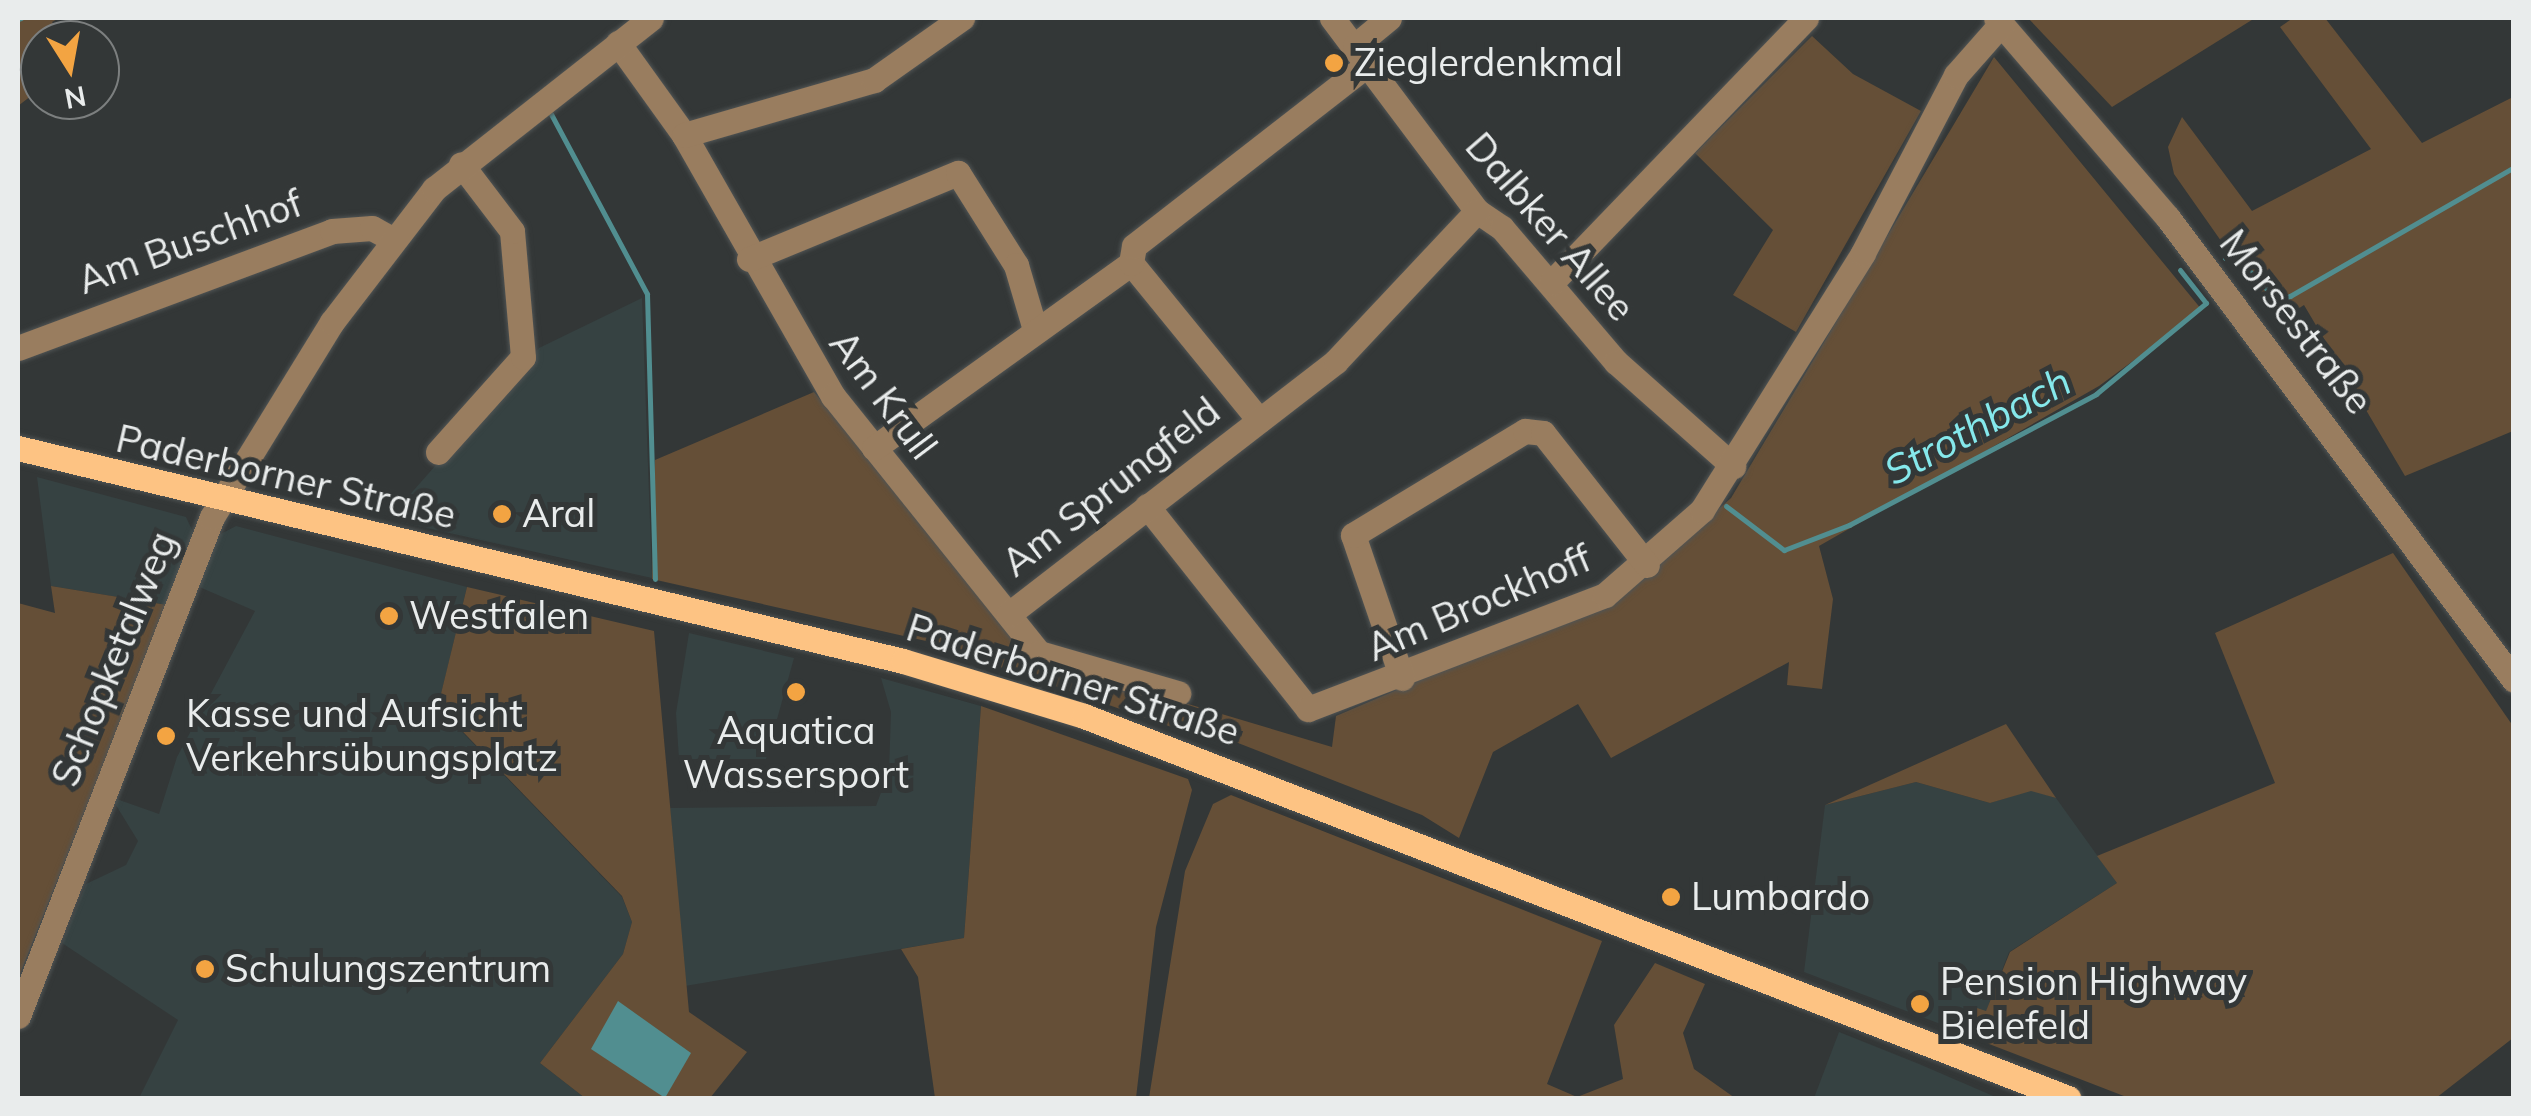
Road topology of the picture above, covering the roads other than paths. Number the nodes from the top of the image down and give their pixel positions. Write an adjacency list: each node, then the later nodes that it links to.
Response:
1 (651, 18): 7 (street, Schopketalweg)
2 (962, 18): 9 (street)
3 (1332, 18): 8 (street, Dalbker Allee)
4 (1389, 18): 8 (street)
5 (1806, 18): 15 (street)
6 (1998, 21): 22 (street, Am Brockhoff); 28 (street, Morsestraße)
7 (618, 43): 9 (street, Am Krull); 10 (street, Schopketalweg)
8 (1362, 54): 11 (street, Dalbker Allee); 14 (street)
9 (684, 135): 13 (street, Am Krull)
10 (461, 164): 12 (street, Schopketalweg); 21 (street)
11 (1476, 210): 15 (street, Dalbker Allee); 18 (street, Am Sprungfeld)
12 (390, 238): 17 (street, Am Buschhof); 23 (street, Schopketalweg)
13 (750, 259): 16 (street); 20 (street, Am Krull)
14 (1132, 263): 16 (street); 18 (street, Am Sprungfeld)
15 (1552, 283): 22 (street, Dalbker Allee)
16 (1034, 326): 20 (street)
17 (18, 348)
18 (1259, 420): 24 (street, Am Sprungfeld)
19 (18, 448): 23 (main road, Paderborner Straße)
20 (874, 448): 26 (street, Am Krull)
21 (438, 452)
22 (1732, 466): 25 (street, Am Brockhoff)
23 (224, 502): 30 (street, Schopketalweg); 31 (main road, Paderborner Straße)
24 (1147, 506): 26 (street, Am Sprungfeld); 27 (street, Am Brockhoff)
25 (1647, 565): 27 (street, Am Brockhoff); 27 (street)
26 (1009, 614): 29 (street, Am Krull)
27 (1402, 678)
28 (2514, 680)
29 (1178, 693)
30 (18, 1016)
31 (2068, 1098)

